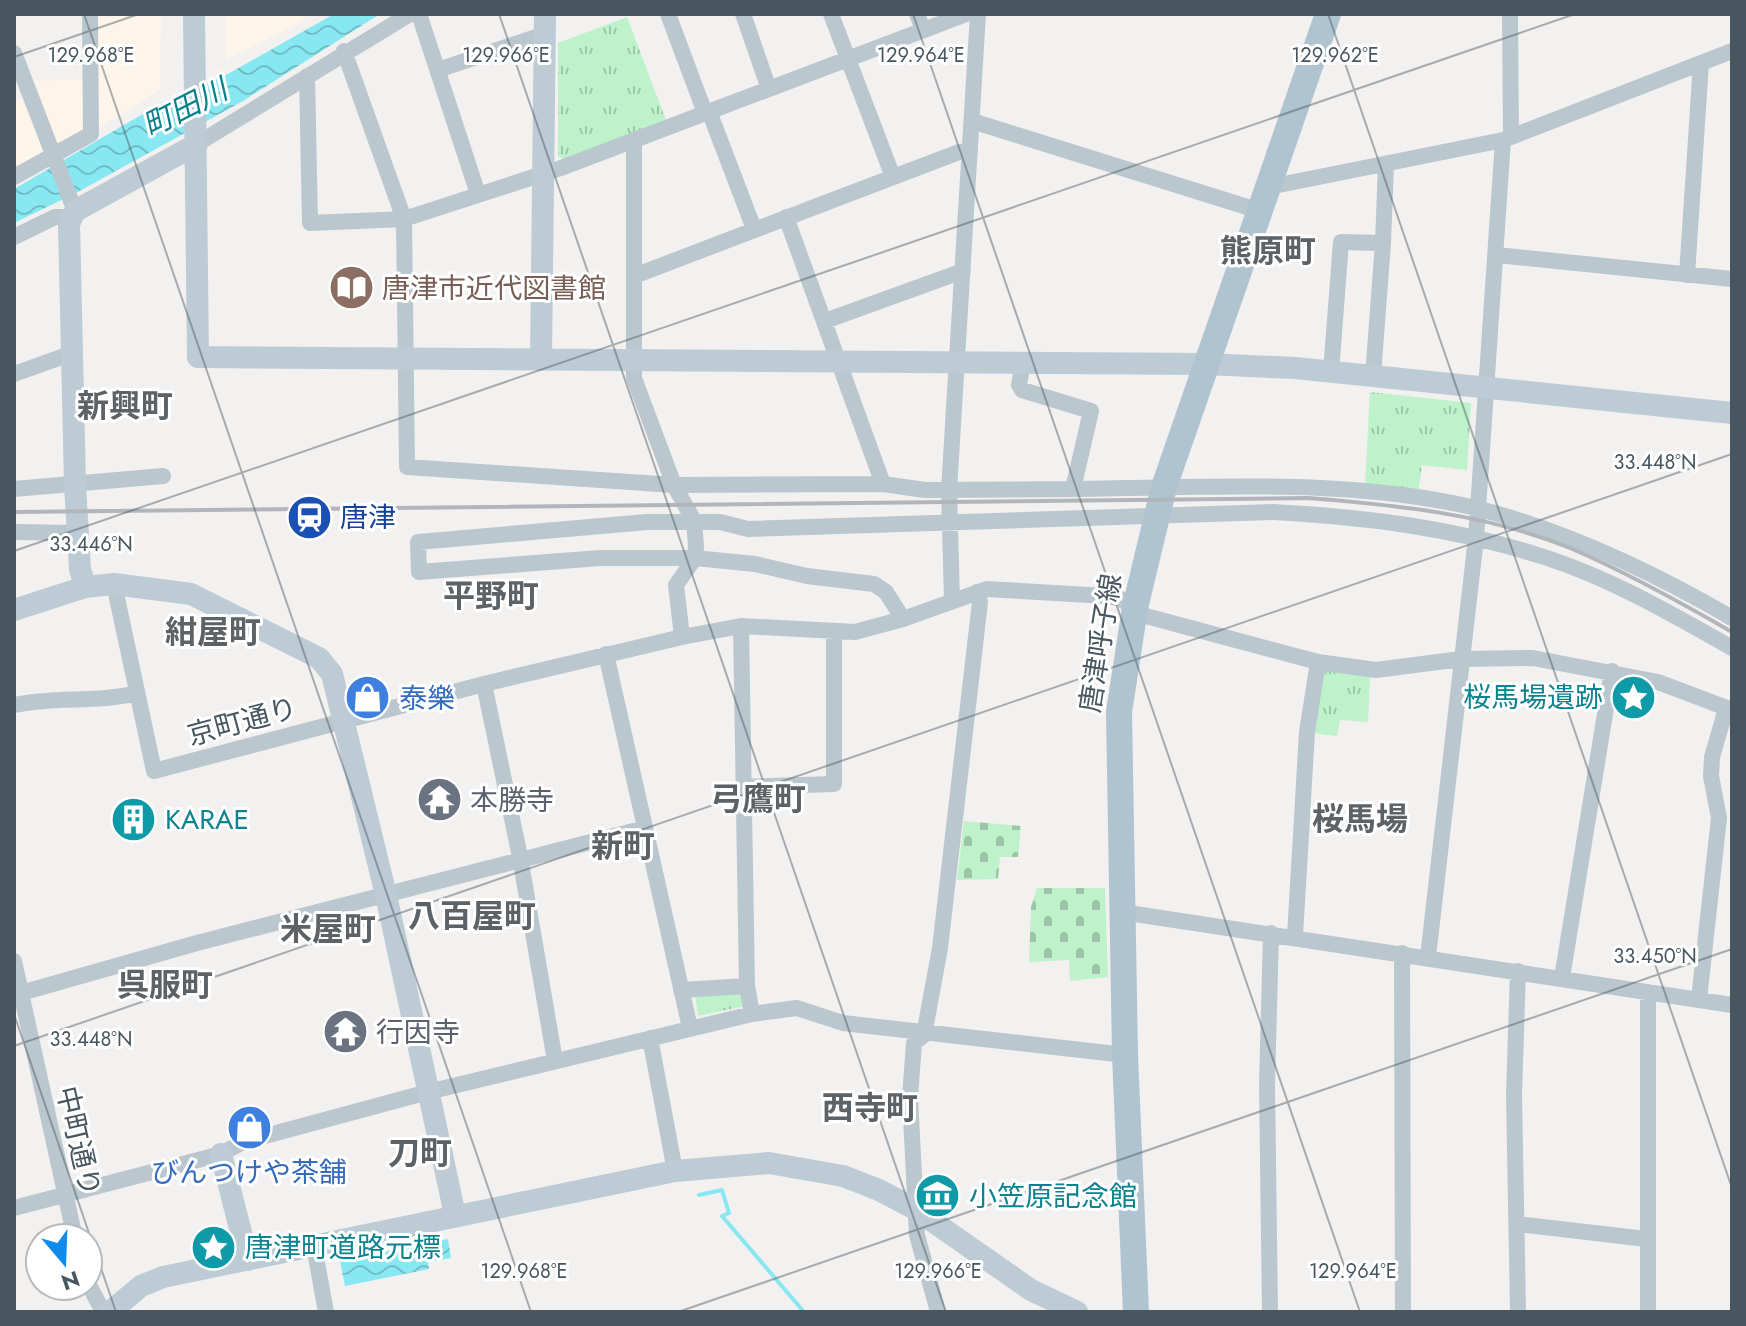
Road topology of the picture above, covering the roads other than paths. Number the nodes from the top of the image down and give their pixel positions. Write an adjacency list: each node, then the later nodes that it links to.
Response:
1 (90, 14): 28 (street)
2 (194, 14): 25 (street)
3 (410, 14): 14 (street)
4 (419, 14): 19 (street)
5 (668, 14): 22 (street)
6 (743, 14): 21 (street)
7 (831, 14): 17 (street)
8 (966, 14): 12 (street)
9 (978, 14): 23 (street)
10 (1328, 14): 33 (main road, 唐津呼子線)
11 (1510, 14): 24 (street)
12 (920, 22): 17 (street)
13 (545, 24): 19 (street); 30 (street)
14 (344, 51): 20 (street); 38 (street)
15 (1732, 51): 18 (street)
16 (14, 53): 28 (street)
17 (847, 59): 21 (street); 32 (street)
18 (1701, 63): 24 (street); 44 (street)
19 (438, 70): 34 (street)
20 (307, 76): 25 (street); 38 (street)
21 (769, 89): 22 (street)
22 (707, 112): 26 (street); 39 (street)
23 (972, 121): 27 (street); 36 (street)
24 (1507, 138): 29 (street); 42 (street)
25 (196, 139): 35 (street); 49 (street)
26 (634, 140): 30 (street); 45 (street)
27 (970, 151): 32 (street); 43 (street)
28 (53, 156): 31 (street); 35 (street)
29 (1386, 165): 33 (street); 41 (street)
30 (545, 170): 34 (street); 50 (street)
31 (14, 177)
32 (893, 177): 37 (street)
33 (1269, 187): 36 (main road, 唐津呼子線)
34 (478, 194): 38 (street)
35 (73, 211): 40 (street); 48 (street)
36 (1260, 211): 55 (main road, 唐津呼子線)
37 (786, 217): 39 (street); 47 (street)
38 (404, 219): 49 (street)
39 (754, 229): 45 (street)
40 (14, 237)
41 (1383, 243): 56 (street); 58 (street)
42 (1497, 255): 44 (street); 59 (street)
43 (963, 271): 47 (street); 54 (street)
44 (1687, 275): 46 (street)
45 (634, 276): 51 (street)
46 (1732, 279)
47 (825, 321): 52 (street)
48 (70, 354): 57 (street); 63 (street)
49 (406, 359): 50 (street); 64 (street)
50 (541, 360): 51 (street)
51 (632, 361): 52 (street); 64 (street)
52 (839, 362): 54 (street); 62 (street)
53 (1023, 362): 54 (street); 55 (street); 67 (street)
54 (958, 363): 68 (street)
55 (1206, 364): 56 (street); 65 (main road, 唐津呼子線)
56 (1331, 372): 58 (street)
57 (14, 374)
58 (1373, 376): 59 (street)
59 (1487, 388): 60 (street); 69 (street)
60 (1732, 413)
61 (163, 476): 63 (street)
62 (883, 484): 64 (street); 68 (street)
63 (75, 485): 66 (street); 74 (street)
64 (674, 485): 71 (street)
65 (1164, 487): 67 (street); 69 (street); 70 (main road, 唐津呼子線)
66 (14, 489)
67 (1073, 489): 68 (street)
68 (949, 490): 72 (street)
69 (1476, 509): 75 (street); 83 (street)
70 (1156, 515): 72 (street); 75 (street); 81 (main road, 唐津呼子線)
71 (694, 521): 72 (street); 76 (street); 76 (street)
72 (948, 523): 80 (street)
73 (14, 532): 74 (street)
74 (78, 533): 78 (street)
75 (1476, 538): 88 (street); 90 (street)
76 (695, 558): 84 (street); 87 (street)
77 (114, 584): 78 (street); 94 (street); 97 (street)
78 (85, 587): 82 (street)
79 (977, 592): 80 (street, 京町通り); 81 (street, 京町通り); 118 (street)
80 (952, 601): 84 (street, 京町通り)
81 (1135, 608): 91 (street, 京町通り); 102 (main road, 唐津呼子線)
82 (14, 610)
83 (1732, 618)
84 (903, 619): 86 (street, 京町通り)
85 (741, 626): 86 (street, 京町通り); 87 (street, 京町通り); 98 (street)
86 (834, 632): 98 (street)
87 (682, 637): 89 (street, 京町通り)
88 (1732, 648)
89 (606, 654): 93 (street, 京町通り); 99 (street)
90 (1461, 659): 91 (street, 京町通り); 92 (street, 京町通り); 106 (street)
91 (1318, 662): 104 (street)
92 (1612, 671): 96 (street, 京町通り); 109 (street)
93 (484, 684): 97 (street, 京町通り); 100 (street)
94 (137, 693): 95 (street); 97 (street, 京町通り)
95 (14, 705)
96 (1729, 710): 114 (street)
97 (344, 721): 101 (street)
98 (743, 787): 110 (street)
99 (645, 828): 100 (street); 111 (street)
100 (520, 857): 101 (street); 121 (street)
101 (386, 895): 113 (street); 122 (street)
102 (1122, 912): 103 (street); 120 (main road, 唐津呼子線)
103 (1271, 933): 104 (street); 139 (street)
104 (1295, 936): 105 (street)
105 (1402, 953): 106 (street); 140 (street)
106 (1428, 957): 108 (street)
107 (14, 961): 113 (street, 中町通り)
108 (1518, 971): 109 (street); 130 (street)
109 (1562, 978): 112 (street)
110 (747, 986): 111 (street); 116 (street)
111 (681, 990): 117 (street)
112 (1648, 992): 114 (street); 131 (street)
113 (17, 994): 125 (street, 中町通り)
114 (1699, 999): 115 (street)
115 (1732, 1005)
116 (752, 1014): 117 (street); 118 (street)
117 (690, 1028): 119 (street)
118 (924, 1035): 120 (street); 127 (street)
119 (650, 1038): 121 (street); 124 (street)
120 (1125, 1055): 138 (main road, 唐津呼子線)
121 (555, 1061): 122 (street)
122 (428, 1092): 123 (street); 128 (street)
123 (221, 1154): 125 (street); 133 (street)
124 (675, 1171): 127 (street); 128 (street)
125 (63, 1195): 126 (street); 129 (street, 中町通り)
126 (14, 1208)
127 (915, 1209): 136 (street); 137 (street)
128 (455, 1215): 132 (street)
129 (71, 1222)
130 (1518, 1224): 131 (street); 141 (street)
131 (1646, 1239): 142 (street)
132 (314, 1246): 133 (street); 135 (street)
133 (248, 1260): 134 (street)
134 (110, 1312)
135 (326, 1312)
136 (938, 1312)
137 (1077, 1312)
138 (1136, 1312)
139 (1270, 1312)
140 (1403, 1312)
141 (1518, 1312)
142 (1648, 1312)

